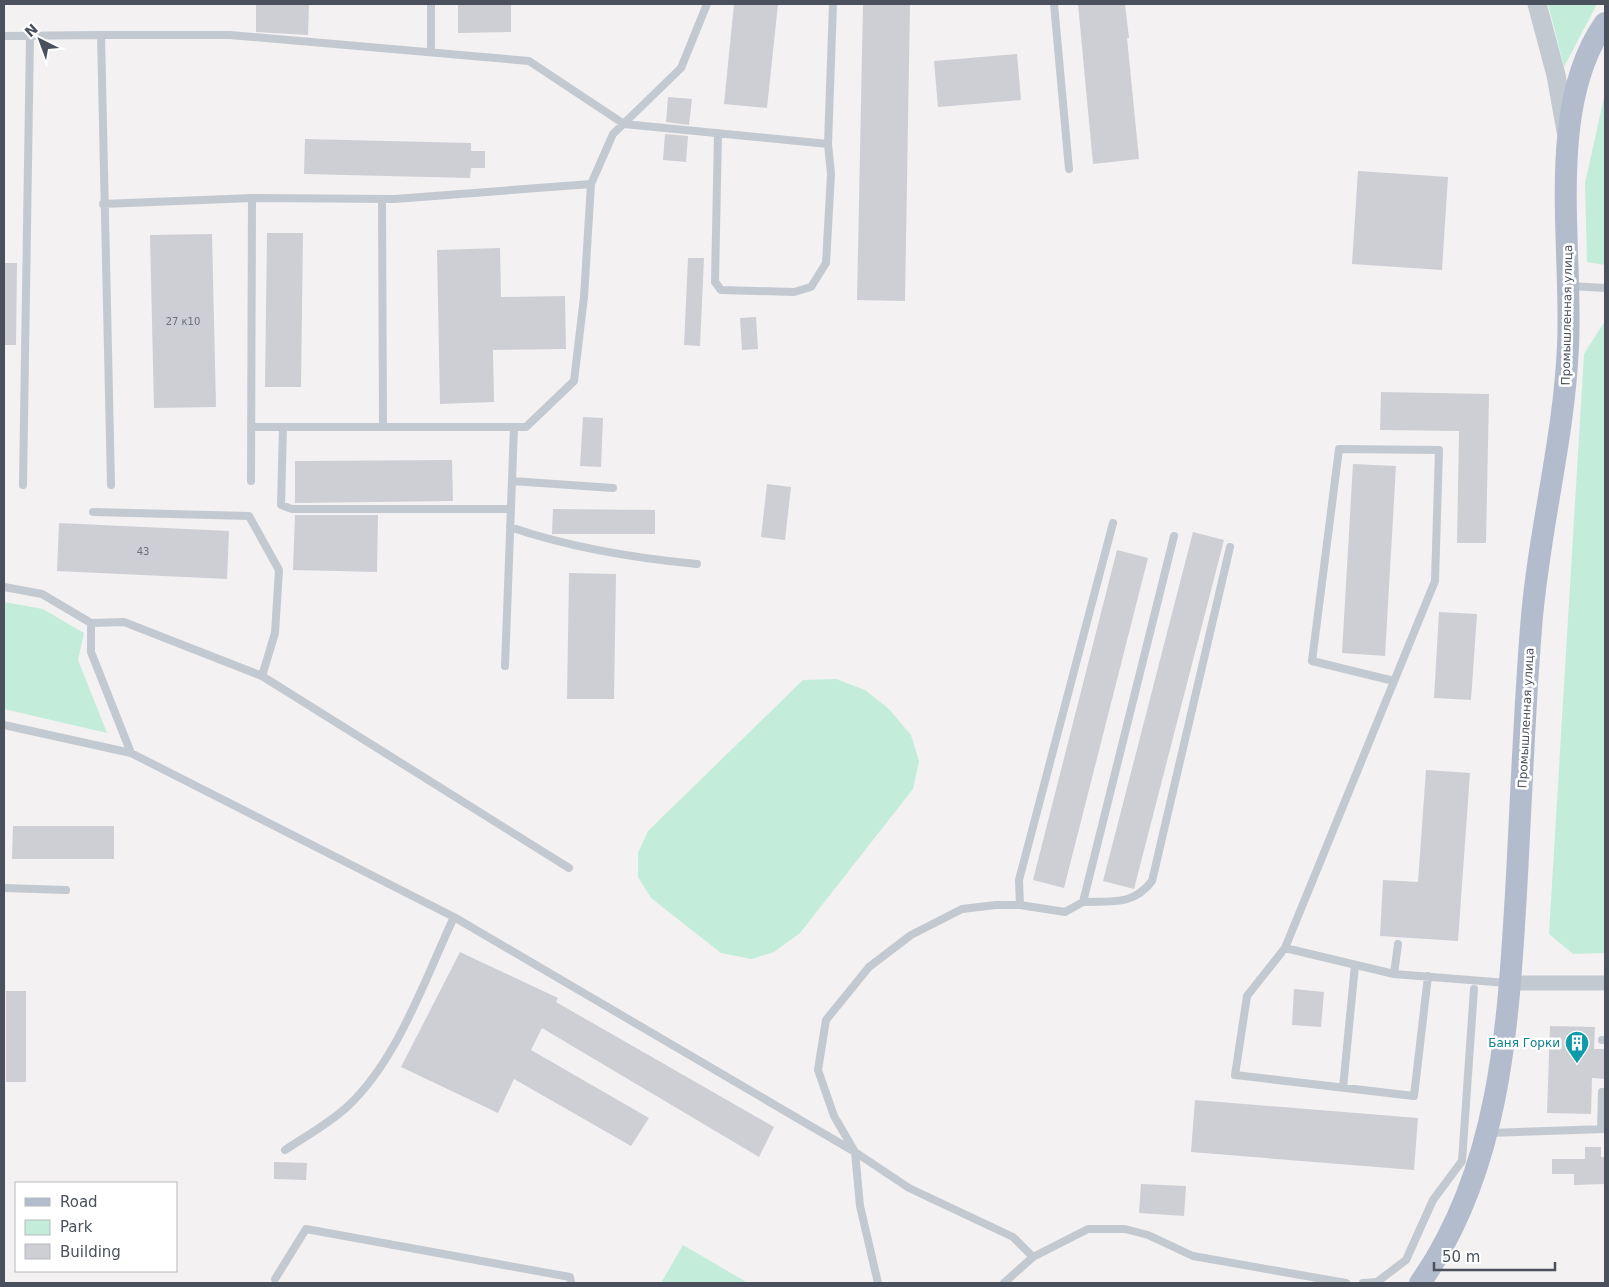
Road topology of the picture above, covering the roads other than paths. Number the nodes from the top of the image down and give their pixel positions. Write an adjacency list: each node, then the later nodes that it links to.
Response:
1 (431, 4): 10 (lane)
2 (707, 4): 11 (lane)
3 (833, 4): 14 (lane)
4 (1054, 4): 15 (lane)
5 (1537, 4): 13 (street)
6 (1605, 23): 13 (main road, Промышленная улица)
7 (101, 35): 9 (lane); 10 (lane); 19 (lane)
8 (4, 36): 9 (lane)
9 (30, 36): 28 (lane)
10 (431, 52): 11 (lane)
11 (624, 124): 12 (lane); 16 (lane)
12 (718, 133): 14 (lane); 14 (lane)
13 (1568, 137): 20 (main road, Промышленная улица)
14 (828, 144)
15 (1070, 169)
16 (591, 184): 18 (lane); 25 (lane)
17 (252, 198): 18 (lane); 19 (lane); 22 (lane)
18 (382, 199): 24 (lane)
19 (103, 204): 29 (lane)
20 (1570, 286): 21 (lane); 56 (main road, Промышленная улица)
21 (1605, 288)
22 (251, 427): 23 (lane); 26 (lane)
23 (283, 427): 24 (lane); 31 (lane)
24 (383, 427): 25 (lane)
25 (514, 427): 27 (lane)
26 (251, 481)
27 (512, 481): 30 (lane); 31 (lane)
28 (23, 485)
29 (111, 485)
30 (613, 488)
31 (511, 509): 34 (lane)
32 (93, 512): 41 (lane)
33 (1113, 523): 49 (lane)
34 (510, 527): 37 (lane); 40 (lane)
35 (1174, 536): 48 (lane)
36 (1230, 547): 48 (lane)
37 (696, 564)
38 (4, 587): 39 (lane)
39 (91, 623): 41 (lane); 44 (lane)
40 (505, 666)
41 (262, 676): 45 (lane)
42 (1394, 681): 42 (lane); 52 (lane)
43 (4, 725): 44 (lane)
44 (131, 753): 50 (lane)
45 (569, 868)
46 (4, 888): 47 (lane)
47 (66, 890)
48 (1083, 902): 49 (lane)
49 (1020, 905): 64 (lane)
50 (454, 918): 63 (lane); 64 (lane)
51 (1398, 944): 54 (lane)
52 (1285, 948): 53 (lane); 59 (lane)
53 (1355, 965): 54 (lane); 59 (lane)
54 (1394, 974): 55 (lane)
55 (1428, 976): 56 (lane); 59 (lane)
56 (1510, 983): 57 (street); 62 (main road, Промышленная улица)
57 (1605, 984)
58 (1474, 989): 71 (lane)
59 (1343, 1088)
60 (1605, 1092): 61 (lane)
61 (1603, 1129): 62 (lane)
62 (1488, 1133): 72 (main road, Промышленная улица)
63 (285, 1150)
64 (854, 1152): 65 (lane); 68 (lane)
65 (1033, 1257): 69 (lane); 70 (lane)
66 (275, 1279): 67 (lane)
67 (572, 1283)
68 (878, 1283)
69 (1004, 1283)
70 (1346, 1283)
71 (1363, 1283)
72 (1420, 1283)

